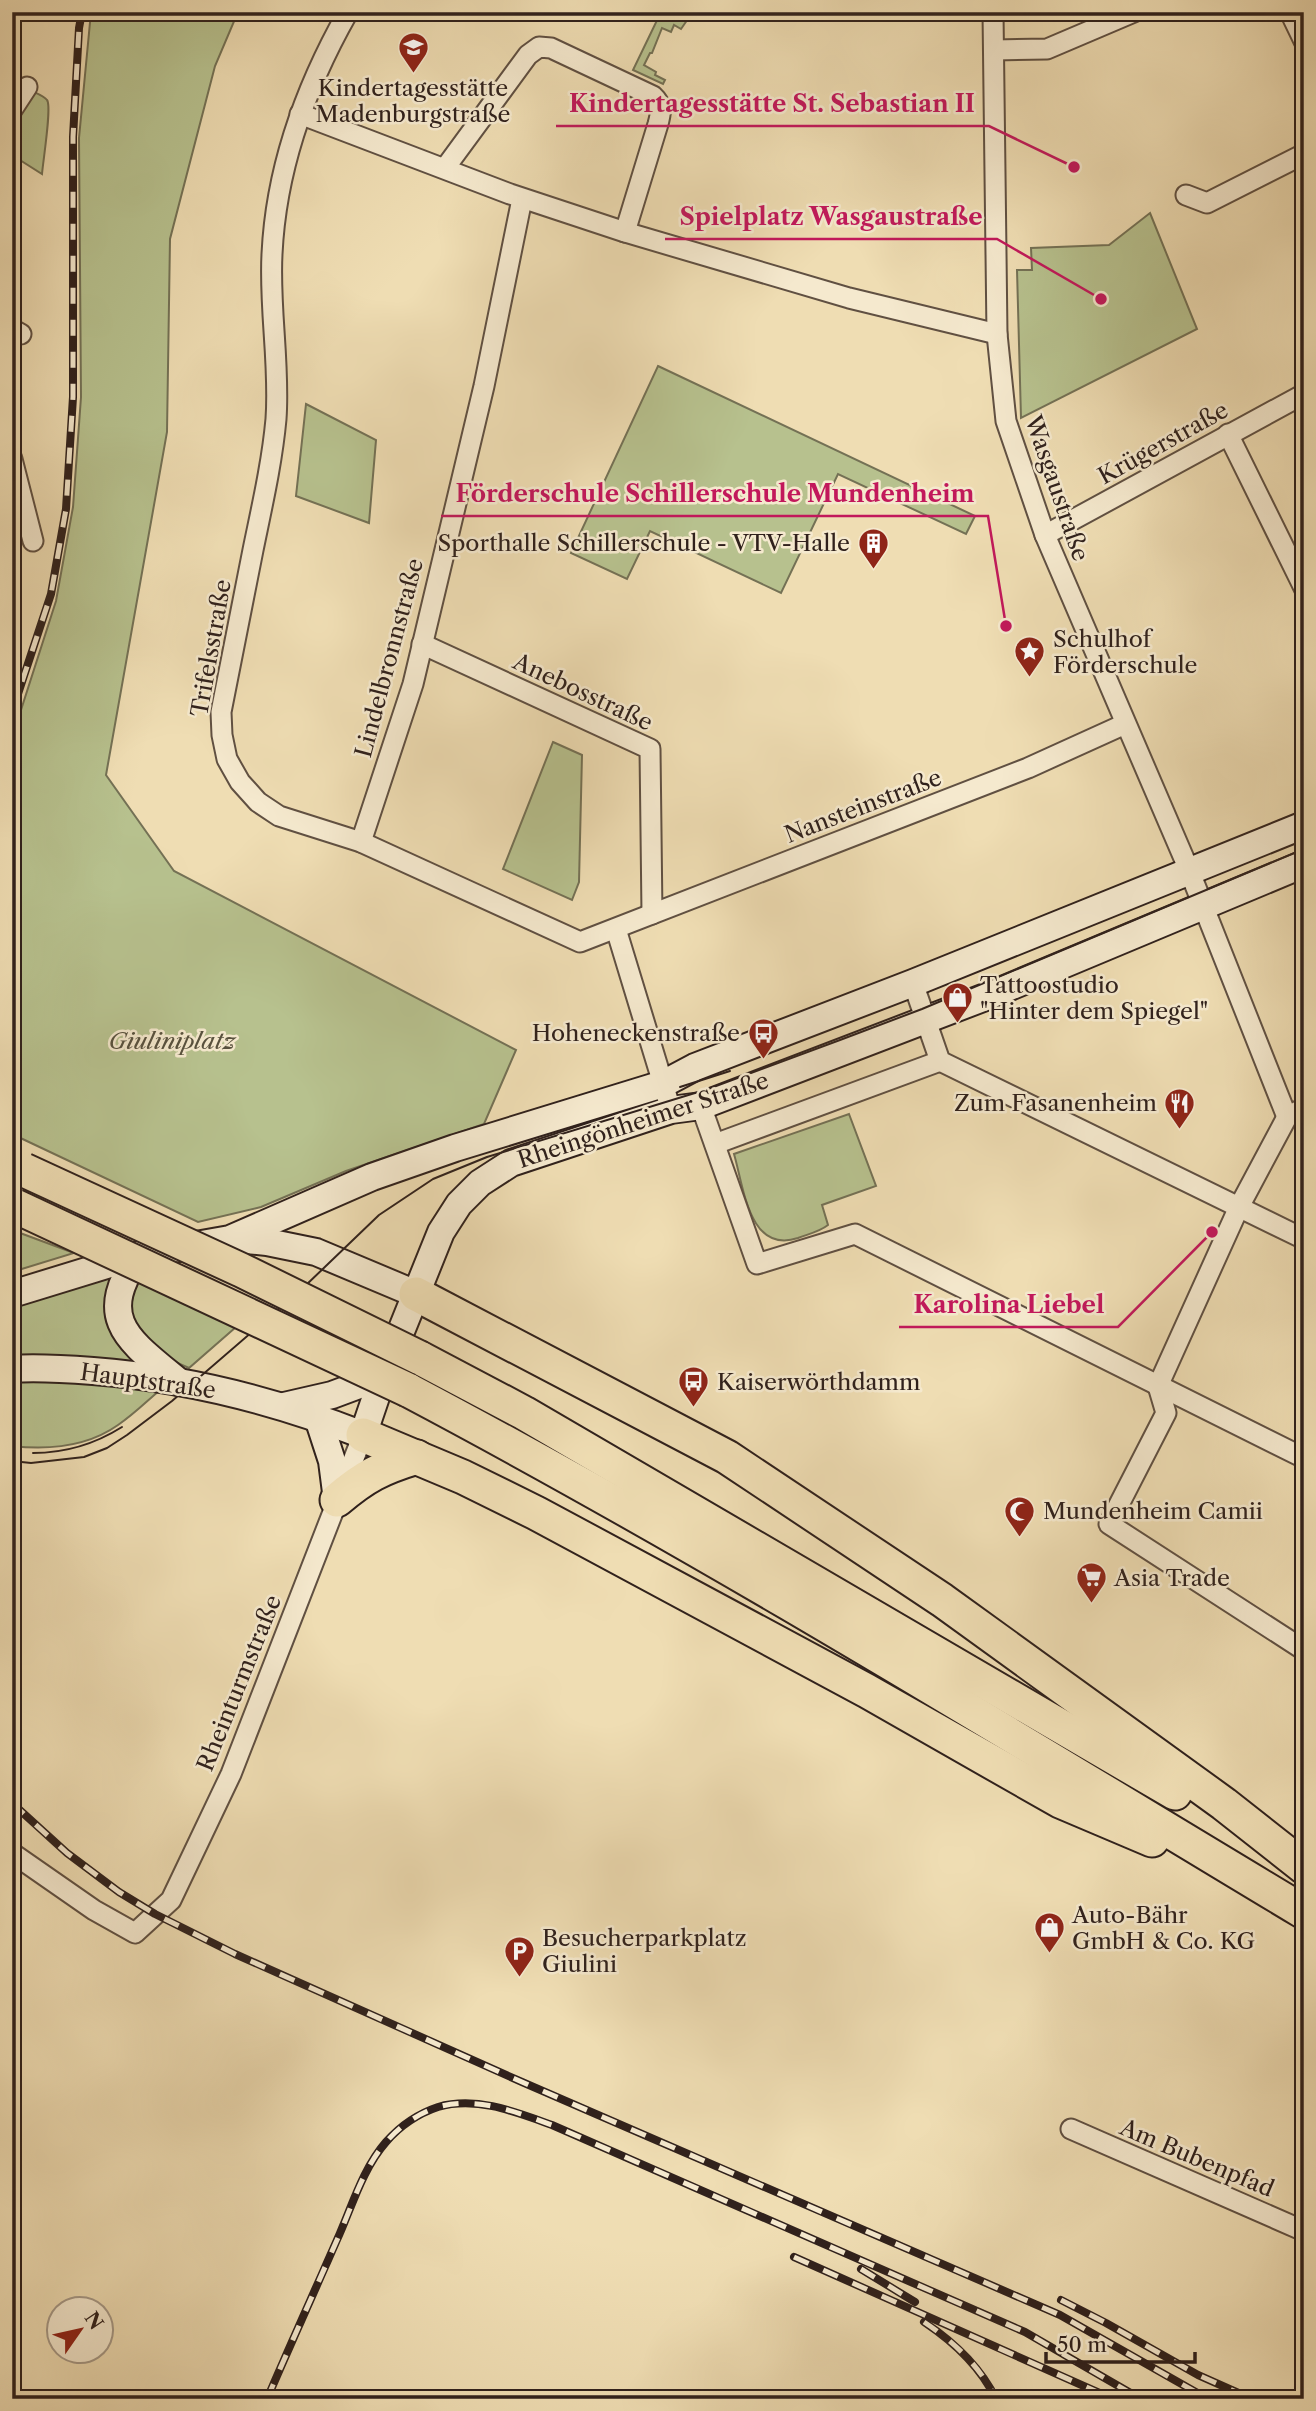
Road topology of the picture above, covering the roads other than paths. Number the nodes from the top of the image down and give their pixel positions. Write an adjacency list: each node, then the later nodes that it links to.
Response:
1 (348, 12): 9 (street, Trifelsstraße)
2 (993, 12): 6 (street, Wasgaustraße)
3 (1134, 12): 6 (street)
4 (1290, 12): 5 (street)
5 (1304, 41)
6 (994, 50): 15 (street, Wasgaustraße)
7 (27, 87): 8 (street)
8 (12, 110)
9 (300, 114): 11 (street); 25 (street, Trifelsstraße)
10 (1304, 153): 12 (street)
11 (445, 168): 13 (street); 14 (street)
12 (1186, 195)
13 (522, 199): 14 (street); 22 (street, Lindelbronnstraße)
14 (625, 232): 15 (street)
15 (997, 334): 19 (street, Wasgaustraße)
16 (1304, 394): 17 (street, Krügerstraße)
17 (1228, 434): 19 (street, Krügerstraße); 21 (street)
18 (12, 458): 20 (street)
19 (1045, 535): 23 (street, Wasgaustraße)
20 (33, 541)
21 (1304, 588)
22 (422, 644): 25 (street, Lindelbronnstraße); 29 (street, Anebosstraße)
23 (1125, 724): 27 (street, Wasgaustraße); 29 (street, Nansteinstraße)
24 (1304, 825): 27 (street, Rheingönheimer Straße)
25 (361, 842): 30 (street, Trifelsstraße)
26 (1304, 864): 28 (street, Rheingönheimer Straße)
27 (1189, 870): 28 (street, Wasgaustraße); 31 (street, Rheingönheimer Straße)
28 (1202, 906): 32 (street, Rheingönheimer Straße); 37 (street, Wasgaustraße)
29 (652, 914): 30 (street, Nansteinstraße)
30 (616, 929): 34 (street)
31 (913, 983): 32 (street); 34 (street, Rheingönheimer Straße)
32 (927, 1019): 33 (street); 35 (street, Rheingönheimer Straße)
33 (940, 1060): 38 (street, Rheingönheimer Straße); 41 (street)
34 (663, 1084): 36 (street); 42 (street, Rheingönheimer Straße)
35 (701, 1106): 36 (street, Rheingönheimer Straße); 38 (street)
36 (671, 1110): 46 (street, Rheingönheimer Straße)
37 (1295, 1112): 41 (street)
38 (715, 1144): 50 (street)
39 (12, 1165): 60 (highway, bridge)
40 (12, 1205): 49 (highway, bridge)
41 (1239, 1207): 43 (street); 50 (street)
42 (230, 1239): 44 (street); 46 (street)
43 (1304, 1239)
44 (139, 1255): 45 (street); 48 (street)
45 (12, 1294)
46 (416, 1294): 49 (street, Rheingönheimer Straße); 60 (highway)
47 (12, 1369): 48 (street, Hauptstraße)
48 (179, 1382): 51 (street, Hauptstraße)
49 (396, 1383): 51 (street); 53 (street, Rheingönheimer Straße); 59 (highway)
50 (1158, 1386): 55 (street); 57 (street)
51 (283, 1407): 52 (street)
52 (318, 1418): 53 (street); 56 (street)
53 (363, 1435): 54 (highway); 56 (street, Rheinturmstraße)
54 (417, 1457): 56 (highway); 59 (highway)
55 (1304, 1458)
56 (337, 1500): 58 (street, Rheinturmstraße)
57 (1304, 1650)
58 (12, 1853)
59 (1221, 1862): 61 (highway)
60 (1304, 1868)
61 (1304, 1912)
62 (1071, 2129): 63 (street, Am Bubenpfad)
63 (1304, 2231)

